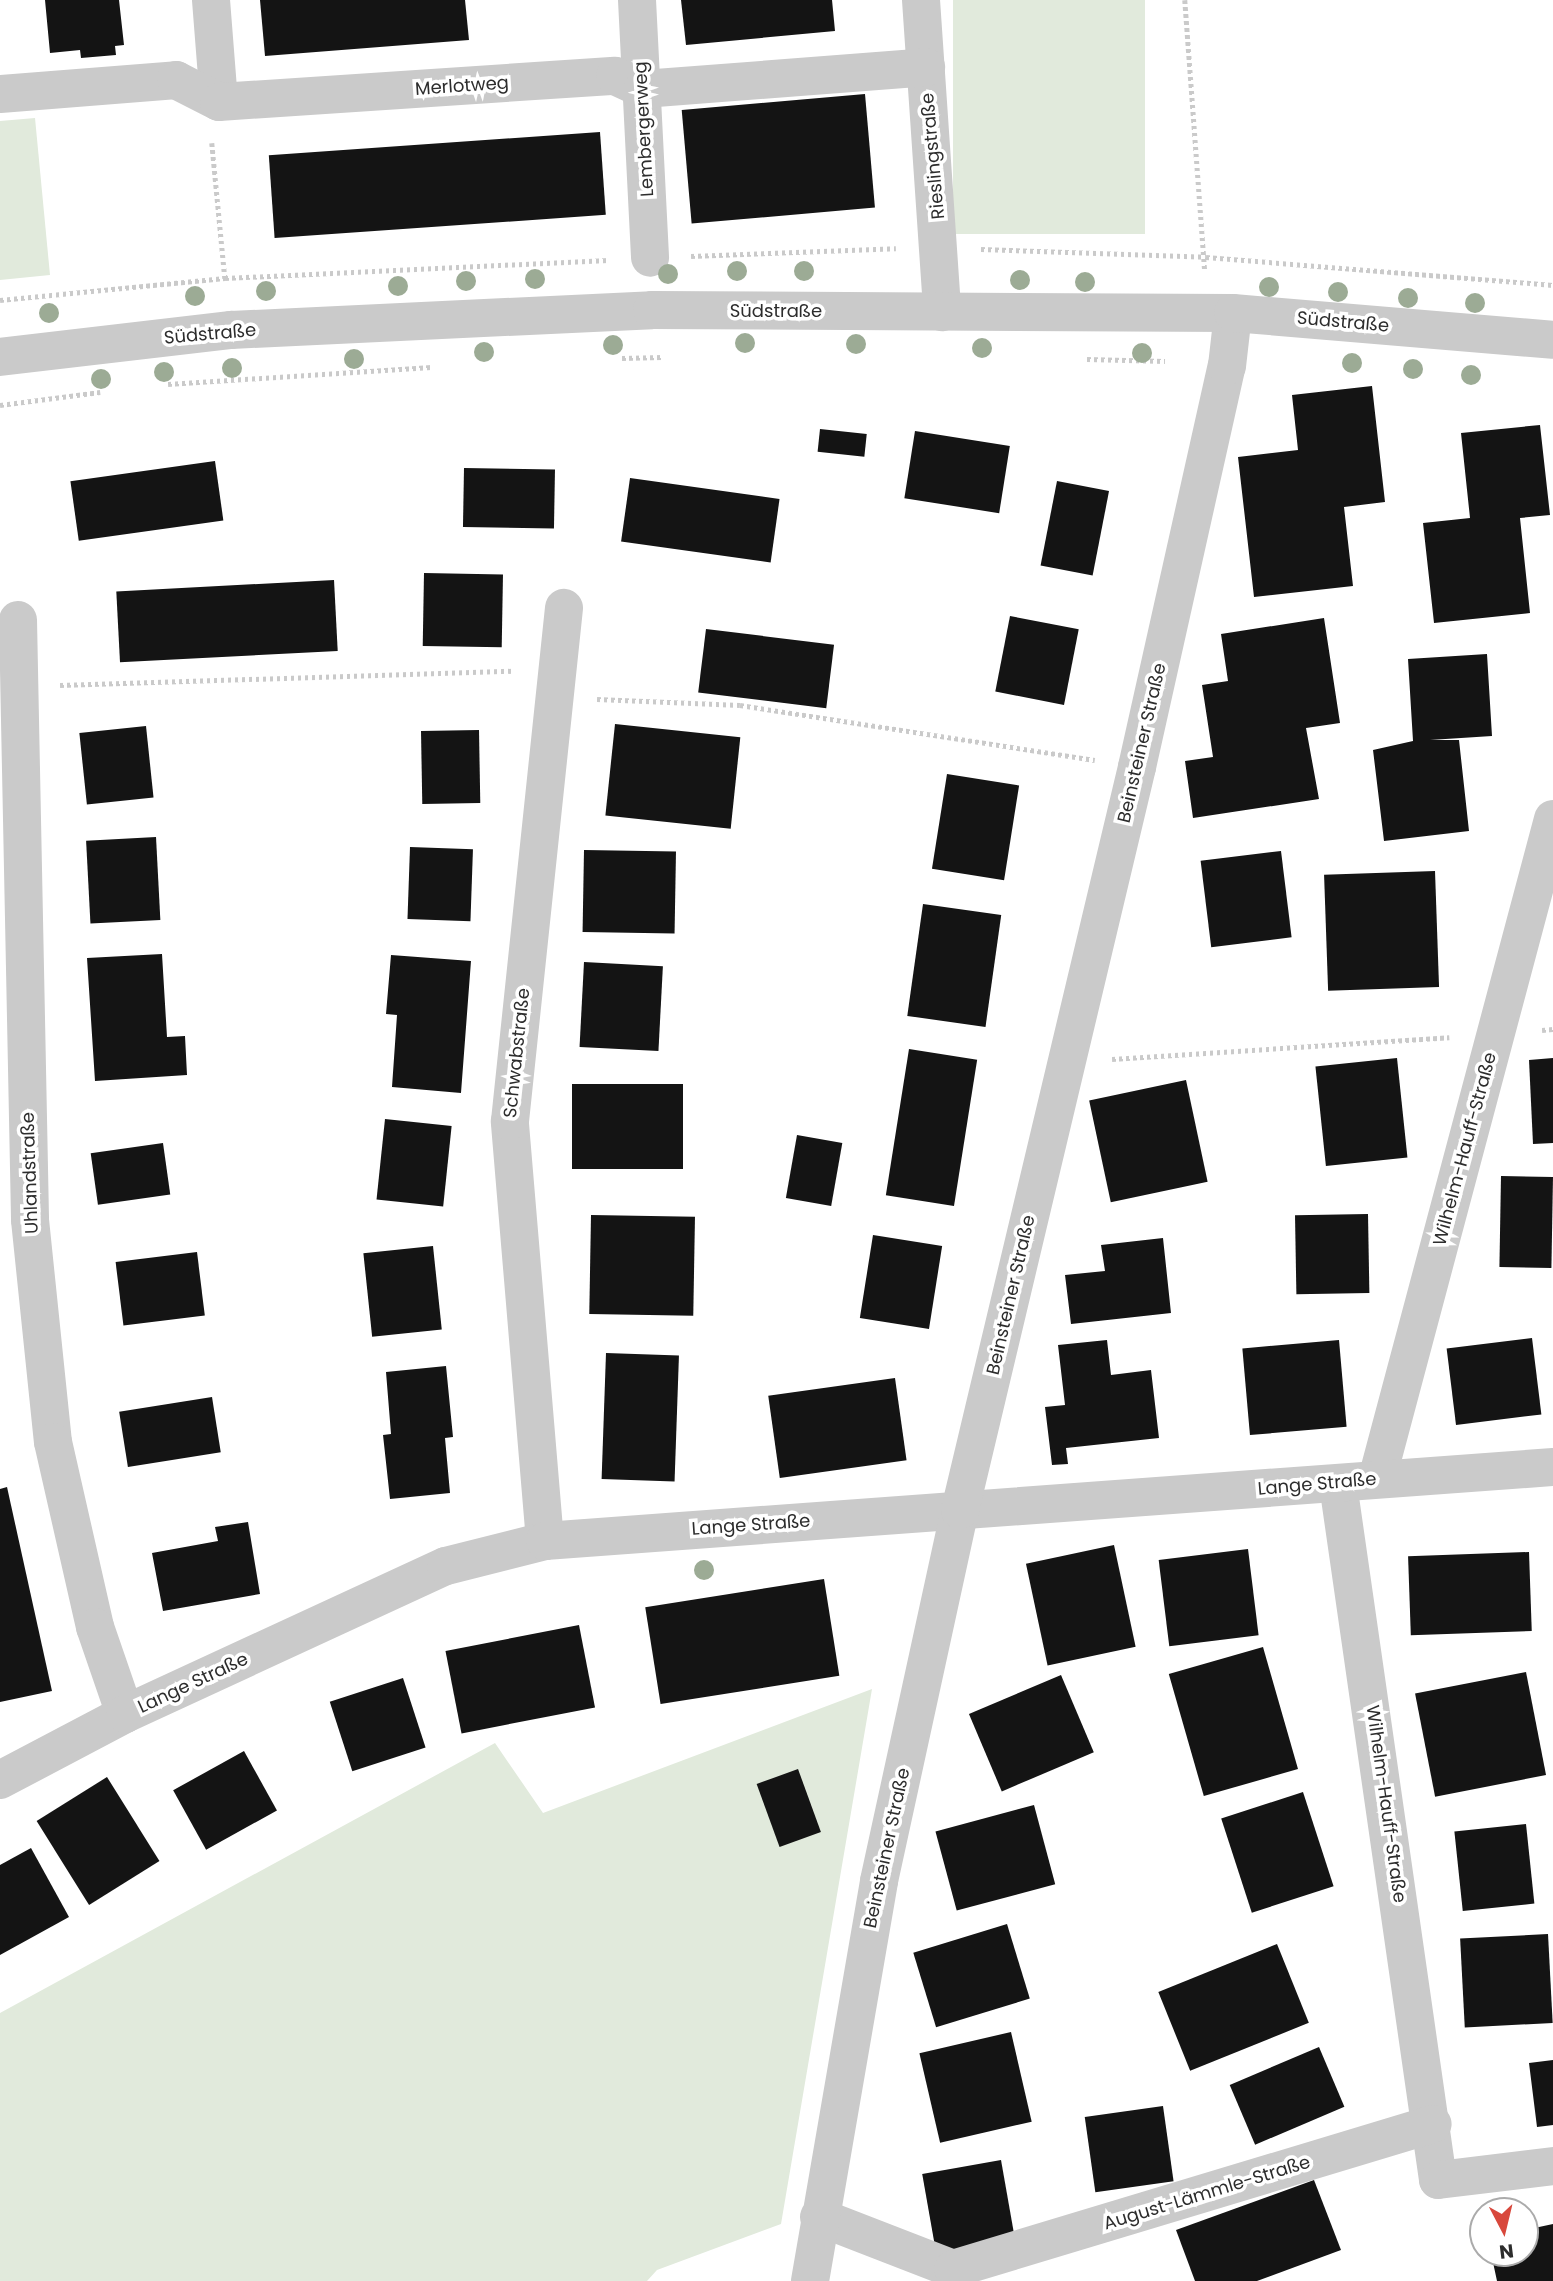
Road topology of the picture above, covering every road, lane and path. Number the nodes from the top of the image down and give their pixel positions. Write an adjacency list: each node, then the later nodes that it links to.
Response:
1 (211, 0): 8 (street)
2 (637, 0): 6 (street, Lembergerweg)
3 (921, 0): 5 (street, Rieslingstraße)
4 (1185, 0): 10 (path)
5 (926, 67): 6 (street, Merlotweg); 9 (street, Rieslingstraße)
6 (643, 89): 8 (street, Merlotweg); 11 (street, Lembergerweg)
7 (0, 94): 8 (street)
8 (219, 102): 12 (path)
9 (940, 246): 10 (path); 11 (path); 15 (street, Rieslingstraße)
10 (1206, 257): 13 (path)
11 (650, 258): 12 (path)
12 (225, 278): 14 (path)
13 (1553, 285)
14 (0, 300)
15 (942, 312): 16 (street, Südstraße); 19 (street, Südstraße)
16 (1233, 313): 17 (street, Südstraße); 31 (street, Beinsteiner Straße)
17 (1553, 340)
18 (673, 356): 20 (path)
19 (0, 357)
20 (606, 359)
21 (1082, 359): 22 (path)
22 (1165, 361)
23 (435, 367): 24 (path)
24 (158, 385)
25 (105, 392): 26 (path)
26 (0, 405)
27 (564, 608): 29 (street, Schwabstraße)
28 (18, 620): 30 (street, Uhlandstraße)
29 (556, 683): 30 (path); 31 (path); 39 (street, Schwabstraße)
30 (19, 687): 40 (street, Uhlandstraße)
31 (1137, 767): 34 (street, Beinsteiner Straße)
32 (1553, 819): 33 (street, Wilhelm-Hauff-Straße)
33 (1496, 1034): 34 (path); 36 (street, Wilhelm-Hauff-Straße)
34 (1066, 1062): 38 (street, Beinsteiner Straße)
35 (1553, 1467): 36 (street, Lange Straße)
36 (1377, 1479): 37 (street, Lange Straße)
37 (1338, 1484): 38 (street, Lange Straße); 42 (street, Wilhelm-Hauff-Straße)
38 (960, 1510): 39 (street, Lange Straße); 44 (street, Beinsteiner Straße)
39 (545, 1541): 40 (street, Lange Straße)
40 (125, 1714): 41 (street, Lange Straße)
41 (0, 1780)
42 (1433, 2124): 43 (street); 44 (street, August-Lämmle-Straße)
43 (1553, 2166)
44 (820, 2217): 45 (street, Beinsteiner Straße)
45 (810, 2281)

